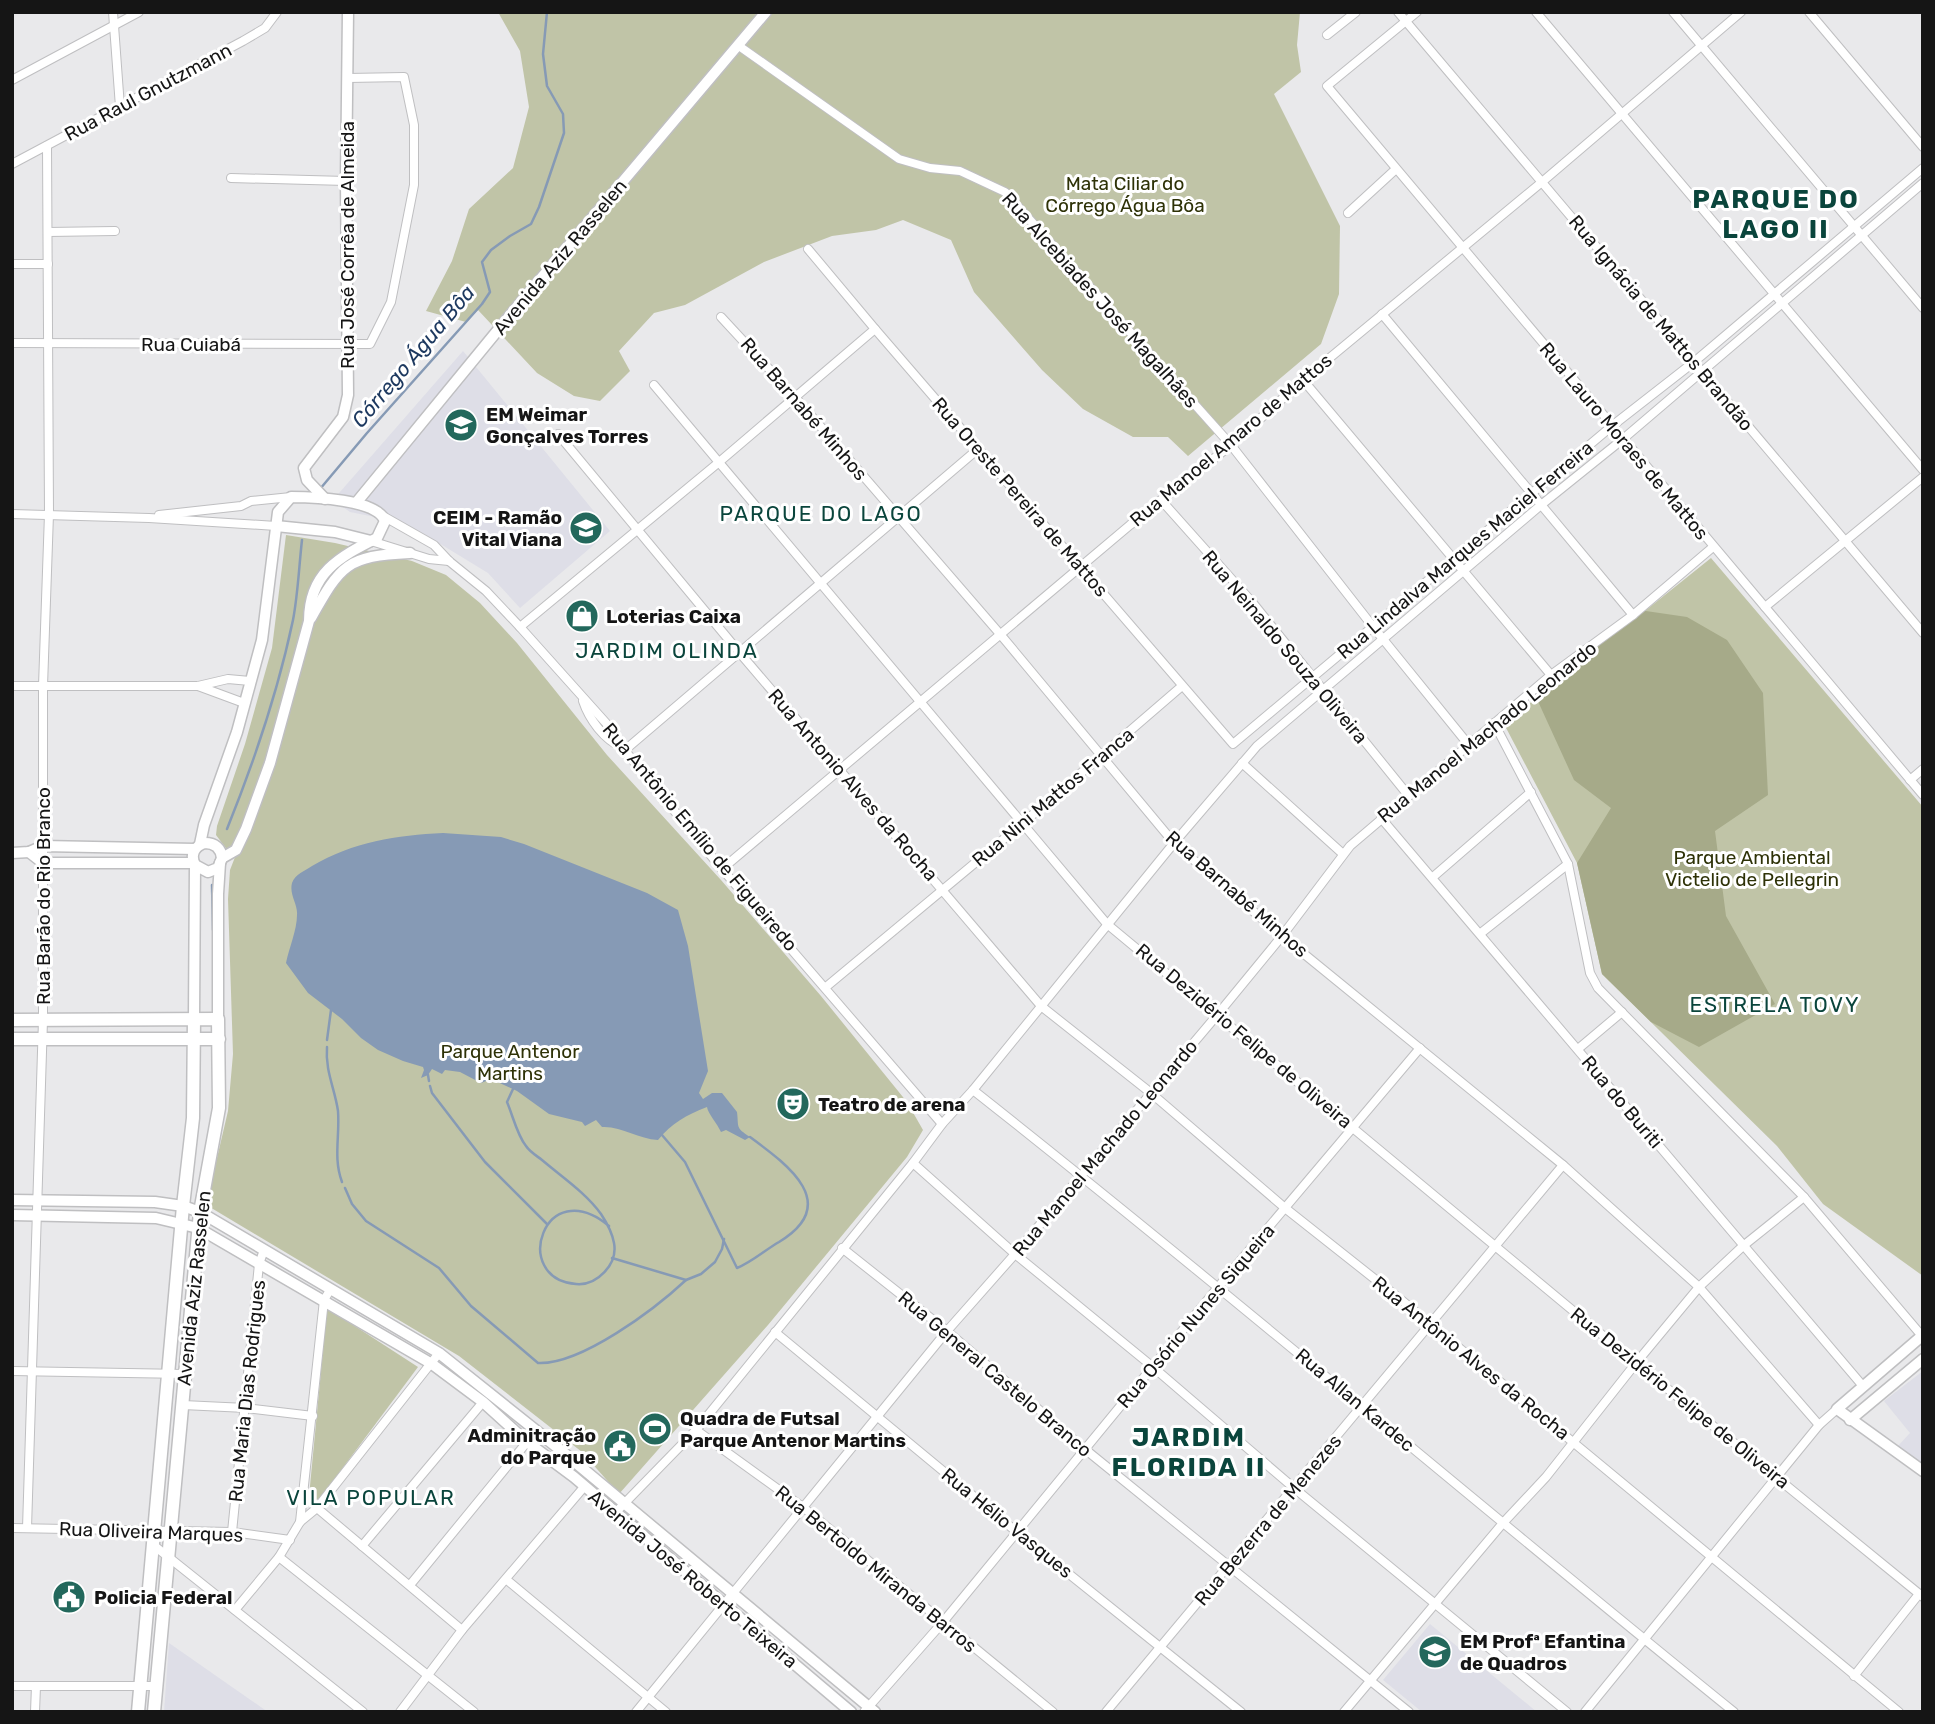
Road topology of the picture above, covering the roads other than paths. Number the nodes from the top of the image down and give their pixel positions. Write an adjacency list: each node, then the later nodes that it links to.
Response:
1 (113, 12): 14 (street)
2 (139, 12): 14 (street)
3 (277, 12): 20 (street, Rua Raul Gnutzmann)
4 (348, 12): 18 (street, Rua José Corrêa de Almeida)
5 (766, 12): 16 (street, Avenida Aziz Rasselen)
6 (1356, 12): 15 (street)
7 (1398, 12): 13 (street, Rua Ignácia de Mattos Brandão)
8 (1417, 12): 13 (street)
9 (1535, 12): 21 (street)
10 (1673, 12): 17 (street)
11 (1741, 12): 17 (street, Rua Manoel Amaro de Mattos)
12 (1809, 12): 23 (street)
13 (1406, 21): 26 (street, Rua Lauro Moraes de Mattos); 29 (street, Rua Ignácia de Mattos Brandão)
14 (114, 26): 19 (street); 20 (street)
15 (1327, 35)
16 (739, 46): 57 (street, Rua Alcebiades José Magalhães); 66 (street, Avenida Aziz Rasselen)
17 (1701, 46): 21 (street, Rua Manoel Amaro de Mattos); 32 (street)
18 (348, 78): 28 (street, Rua José Corrêa de Almeida); 48 (street, Rua Cuiabá)
19 (12, 80)
20 (120, 107): 22 (street, Rua Raul Gnutzmann)
21 (1622, 114): 29 (street, Rua Manoel Amaro de Mattos); 40 (street)
22 (47, 146): 24 (street, Rua Raul Gnutzmann); 34 (street, Rua Barão do Rio Branco)
23 (1923, 147)
24 (12, 164)
25 (1923, 168): 32 (street, Rua Lindalva Marques Maciel Ferreira)
26 (1396, 169): 31 (street); 36 (street, Rua Lauro Moraes de Mattos)
27 (231, 178): 28 (street)
28 (346, 181): 48 (street, Rua José Corrêa de Almeida)
29 (1542, 182): 36 (street, Rua Manoel Amaro de Mattos); 49 (street, Rua Ignácia de Mattos Brandão)
30 (1923, 183): 35 (street, Rua Lindalva Marques Maciel Ferreira)
31 (1348, 213)
32 (1853, 227): 35 (street); 40 (street, Rua Lindalva Marques Maciel Ferreira)
33 (115, 231): 34 (street)
34 (48, 232): 39 (street, Rua Barão do Rio Branco)
35 (1861, 236): 41 (street, Rua Lindalva Marques Maciel Ferreira); 42 (street)
36 (1462, 247): 43 (street, Rua Manoel Amaro de Mattos); 54 (street, Rua Lauro Moraes de Mattos)
37 (808, 249): 45 (street, Rua Oreste Pereira de Mattos)
38 (12, 264): 39 (street)
39 (48, 264): 47 (street, Rua Barão do Rio Branco)
40 (1774, 294): 41 (street); 49 (street, Rua Lindalva Marques Maciel Ferreira)
41 (1782, 304): 50 (street, Rua Lindalva Marques Maciel Ferreira); 60 (street)
42 (1923, 308)
43 (1382, 314): 51 (street, Rua Manoel Amaro de Mattos); 62 (street)
44 (721, 317): 53 (street, Rua Barnabé Minhos)
45 (875, 329): 53 (street); 58 (street, Rua Oreste Pereira de Mattos)
46 (12, 343): 47 (street, Rua Cuiabá)
47 (49, 343): 48 (street, Rua Cuiabá); 69 (street, Rua Barão do Rio Branco)
48 (346, 344): 64 (street, Rua José Corrêa de Almeida)
49 (1694, 362): 50 (street, Rua Ignácia de Mattos Brandão); 54 (street, Rua Lindalva Marques Maciel Ferreira)
50 (1702, 372): 56 (street, Rua Lindalva Marques Maciel Ferreira); 76 (street, Rua Ignácia de Mattos Brandão)
51 (1303, 380): 57 (street, Rua Manoel Amaro de Mattos); 79 (street)
52 (654, 384): 59 (street, Rua Dezidério Felipe de Oliveira)
53 (795, 397): 59 (street); 71 (street, Rua Barnabé Minhos)
54 (1612, 426): 56 (street, Rua Lauro Moraes de Mattos); 62 (street, Rua Lindalva Marques Maciel Ferreira)
55 (558, 434): 74 (street, Rua Antonio Alves da Rocha)
56 (1623, 439): 67 (street, Rua Lindalva Marques Maciel Ferreira); 77 (street, Rua Lauro Moraes de Mattos)
57 (1230, 445): 65 (street, Rua Manoel Amaro de Mattos); 88 (street, Rua Alcebiades José Magalhães)
58 (978, 449): 71 (street); 81 (street, Rua Oreste Pereira de Mattos)
59 (718, 463): 74 (street); 83 (street, Rua Dezidério Felipe de Oliveira)
60 (1923, 470)
61 (1923, 477): 76 (street)
62 (1531, 493): 67 (street); 79 (street, Rua Lindalva Marques Maciel Ferreira)
63 (291, 497): 64 (street, Rua Antônio Emílio de Figueiredo); 72 (street, Rua Antônio Emílio de Figueiredo); 73 (street)
64 (326, 500): 66 (street, Rua Antônio Emílio de Figueiredo)
65 (1161, 500): 81 (street, Rua Manoel Amaro de Mattos); 94 (street, Rua Neinaldo Souza Oliveira)
66 (356, 503): 70 (street, Rua Antônio Emílio de Figueiredo)
67 (1541, 505): 82 (street, Rua Lindalva Marques Maciel Ferreira); 85 (street)
68 (12, 514): 69 (street, Rua Antônio Emílio de Figueiredo)
69 (49, 514): 72 (street, Rua Antônio Emílio de Figueiredo); 98 (street, Rua Barão do Rio Branco)
70 (383, 516): 75 (street); 80 (street, Rua Antônio Emílio de Figueiredo)
71 (898, 517): 83 (street); 90 (street, Rua Barnabé Minhos)
72 (149, 518): 73 (street, Rua Antônio Emílio de Figueiredo)
73 (276, 526): 75 (street, Rua Antônio Emílio de Figueiredo); 96 (street)
74 (636, 530): 87 (street); 92 (street, Rua Antonio Alves da Rocha)
75 (371, 541): 78 (street, Rua Antônio Emílio de Figueiredo); 86 (street)
76 (1845, 541): 84 (street); 89 (street, Rua Ignácia de Mattos Brandão)
77 (1713, 547): 84 (street, Rua Lauro Moraes de Mattos); 85 (street, Rua Manoel Machado Leonardo)
78 (410, 553): 80 (street, Rua Antônio Emílio de Figueiredo); 86 (street)
79 (1455, 560): 82 (street); 88 (street, Rua Lindalva Marques Maciel Ferreira)
80 (449, 561): 87 (street, Rua Antônio Emílio de Figueiredo)
81 (1080, 567): 90 (street, Rua Manoel Amaro de Mattos); 100 (street, Rua Oreste Pereira de Mattos)
82 (1464, 571): 91 (street, Rua Lindalva Marques Maciel Ferreira); 93 (street)
83 (819, 583): 92 (street); 104 (street, Rua Dezidério Felipe de Oliveira)
84 (1765, 607): 113 (street, Rua Lauro Moraes de Mattos)
85 (1633, 615): 93 (street, Rua Manoel Machado Leonardo)
86 (309, 621): 126 (street)
87 (520, 626): 108 (street, Rua Antônio Emílio de Figueiredo)
88 (1374, 628): 91 (street, Rua Alcebiades José Magalhães); 94 (street, Rua Lindalva Marques Maciel Ferreira)
89 (1923, 633)
90 (1000, 634): 104 (street, Rua Manoel Amaro de Mattos); 109 (street, Rua Barnabé Minhos)
91 (1385, 639): 101 (street, Rua Lindalva Marques Maciel Ferreira); 107 (street, Rua Alcebiades José Magalhães)
92 (738, 652): 108 (street); 111 (street, Rua Antonio Alves da Rocha)
93 (1550, 675): 105 (street, Rua Manoel Machado Leonardo)
94 (1314, 678): 101 (street, Rua Neinaldo Souza Oliveira); 106 (street, Rua Lindalva Marques Maciel Ferreira)
95 (228, 679): 96 (street); 99 (street); 102 (street)
96 (250, 681): 103 (street)
97 (12, 686): 98 (street)
98 (43, 686): 99 (street); 120 (street, Rua Barão do Rio Branco)
99 (198, 686): 102 (street)
100 (1182, 686): 106 (street, Rua Oreste Pereira de Mattos); 109 (street, Rua Nini Mattos Franca)
101 (1323, 691): 110 (street, Rua Lindalva Marques Maciel Ferreira); 115 (street, Rua Neinaldo Souza Oliveira)
102 (226, 698): 103 (street)
103 (244, 703): 121 (street)
104 (921, 703): 111 (street, Rua Manoel Amaro de Mattos); 118 (street, Rua Dezidério Felipe de Oliveira)
105 (1494, 723): 107 (street, Rua Manoel Machado Leonardo); 114 (street)
106 (1233, 744)
107 (1468, 744): 115 (street, Rua Manoel Machado Leonardo)
108 (624, 749): 131 (street, Rua Antônio Emílio de Figueiredo)
109 (1101, 756): 118 (street, Rua Nini Mattos Franca); 119 (street, Rua Barnabé Minhos)
110 (1242, 762): 119 (street, Rua Lindalva Marques Maciel Ferreira); 125 (street)
111 (839, 769): 131 (street, Rua Manoel Amaro de Mattos); 133 (street, Rua Antonio Alves da Rocha)
112 (1923, 769): 113 (street)
113 (1910, 780): 116 (street, Rua Lauro Moraes de Mattos)
114 (1531, 792): 130 (street); 132 (street)
115 (1408, 795): 117 (street, Rua Manoel Machado Leonardo)
116 (1923, 795)
117 (1381, 818): 125 (street, Rua Manoel Machado Leonardo); 132 (street, Rua do Buriti)
118 (1023, 823): 133 (street, Rua Nini Mattos Franca); 134 (street, Rua Dezidério Felipe de Oliveira)
119 (1174, 843): 134 (street, Rua Lindalva Marques Maciel Ferreira); 136 (street, Rua Barnabé Minhos)
120 (43, 846): 122 (street); 123 (street); 128 (street, Rua Barão do Rio Branco)
121 (197, 846): 122 (street); 126 (street); 129 (street, Avenida Aziz Rasselen)
122 (60, 847): 127 (street)
123 (29, 852): 124 (street); 128 (street)
124 (12, 853)
125 (1343, 854): 136 (street, Rua Manoel Machado Leonardo)
126 (221, 861): 129 (street); 142 (street, Avenida Aziz Rasselen)
127 (61, 862): 128 (street); 129 (street)
128 (43, 863): 144 (street, Rua Barão do Rio Branco)
129 (195, 864): 141 (street, Avenida Aziz Rasselen)
130 (1568, 864): 135 (street); 139 (street)
131 (722, 869): 137 (street, Rua Antônio Emílio de Figueiredo)
132 (1433, 877): 135 (street, Rua do Buriti)
133 (943, 890): 137 (street, Rua Nini Mattos Franca); 138 (street, Rua Antonio Alves da Rocha)
134 (1107, 924): 138 (street, Rua Lindalva Marques Maciel Ferreira); 140 (street, Rua Dezidério Felipe de Oliveira)
135 (1481, 933): 150 (street, Rua do Buriti)
136 (1282, 936): 140 (street, Rua Manoel Machado Leonardo); 149 (street, Rua Barnabé Minhos)
137 (826, 987): 153 (street, Rua Antônio Emílio de Figueiredo)
138 (1041, 1006): 151 (street, Rua Lindalva Marques Maciel Ferreira); 152 (street, Rua Antônio Alves da Rocha)
139 (1622, 1013): 150 (street); 158 (street)
140 (1218, 1014): 152 (street, Rua Manoel Machado Leonardo); 154 (street, Rua Dezidério Felipe de Oliveira)
141 (194, 1019): 142 (main road); 144 (main road); 147 (main road, Avenida Aziz Rasselen)
142 (218, 1019): 148 (main road, Avenida Aziz Rasselen)
143 (12, 1020): 144 (main road)
144 (43, 1020): 146 (street, Rua Barão do Rio Branco)
145 (12, 1039): 146 (main road)
146 (42, 1039): 147 (main road); 160 (street, Rua Barão do Rio Branco)
147 (194, 1039): 148 (main road); 161 (main road, Avenida Aziz Rasselen)
148 (219, 1039): 163 (main road, Avenida Aziz Rasselen)
149 (1420, 1048): 154 (street, Rua Osório Nunes Siqueira); 156 (street, Rua Barnabé Minhos)
150 (1578, 1049): 169 (street, Rua do Buriti)
151 (974, 1090): 153 (street, Rua Lindalva Marques Maciel Ferreira); 157 (street, Rua Allan Kardec)
152 (1151, 1093): 157 (street, Rua Manoel Machado Leonardo); 162 (street, Rua Antônio Alves da Rocha)
153 (942, 1124): 155 (street, Rua Lindalva Marques Maciel Ferreira)
154 (1353, 1127): 162 (street, Rua Osório Nunes Siqueira); 168 (street, Rua Dezidério Felipe de Oliveira)
155 (913, 1163): 170 (street, Rua Lindalva Marques Maciel Ferreira); 172 (street)
156 (1563, 1165): 168 (street, Rua Bezerra de Menezes); 175 (street, Rua Barnabé Minhos)
157 (1081, 1175): 172 (street, Rua Manoel Machado Leonardo); 174 (street, Rua Allan Kardec)
158 (1804, 1197): 169 (street); 180 (street)
159 (12, 1200): 160 (street, Avenida José Roberto Teixeira)
160 (37, 1200): 161 (street, Avenida José Roberto Teixeira); 165 (street, Rua Barão do Rio Branco)
161 (183, 1206): 163 (street, Avenida José Roberto Teixeira); 166 (main road, Avenida Aziz Rasselen)
162 (1285, 1208): 174 (street, Rua Osório Nunes Siqueira); 177 (street, Rua Antônio Alves da Rocha)
163 (200, 1212): 167 (main road, Avenida Aziz Rasselen); 171 (street, Avenida José Roberto Teixeira)
164 (12, 1216): 165 (street, Avenida José Roberto Teixeira)
165 (37, 1216): 166 (street, Avenida José Roberto Teixeira); 187 (street, Rua Barão do Rio Branco)
166 (181, 1223): 167 (street, Avenida José Roberto Teixeira); 188 (main road, Avenida Aziz Rasselen)
167 (198, 1228): 173 (street, Avenida José Roberto Teixeira); 189 (main road, Avenida Aziz Rasselen)
168 (1495, 1245): 177 (street, Rua Bezerra de Menezes); 183 (street, Rua Dezidério Felipe de Oliveira)
169 (1743, 1246): 175 (street); 190 (street, Rua do Buriti)
170 (842, 1248): 178 (street, Rua General Castelo Branco); 179 (street, Rua Lindalva Marques Maciel Ferreira)
171 (264, 1250): 173 (street, Rua Maria Dias Rodrigues); 176 (street, Avenida José Roberto Teixeira)
172 (1015, 1254): 178 (street, Rua Manoel Machado Leonardo); 185 (street)
173 (259, 1264): 176 (street, Avenida José Roberto Teixeira); 194 (street, Rua Maria Dias Rodrigues)
174 (1219, 1286): 185 (street, Rua Osório Nunes Siqueira); 193 (street, Rua Allan Kardec)
175 (1699, 1287): 183 (street); 199 (street, Rua Barnabé Minhos)
176 (327, 1295): 181 (street, Avenida José Roberto Teixeira); 184 (street, Avenida José Roberto Teixeira); 196 (street)
177 (1429, 1324): 193 (street, Rua Bezerra de Menezes); 202 (street, Rua Antônio Alves da Rocha)
178 (947, 1331): 197 (street, Rua Manoel Machado Leonardo); 203 (street, Rua General Castelo Branco)
179 (775, 1332): 197 (street, Rua Hélio Vasques); 200 (street, Rua Lindalva Marques Maciel Ferreira)
180 (1922, 1336): 190 (street)
181 (439, 1353): 184 (street); 205 (street, Avenida José Roberto Teixeira)
182 (1923, 1359): 198 (street)
183 (1636, 1363): 202 (street); 206 (street, Rua Dezidério Felipe de Oliveira)
184 (432, 1364): 191 (street, Avenida José Roberto Teixeira); 210 (street)
185 (1153, 1367): 203 (street, Rua Osório Nunes Siqueira); 208 (street)
186 (12, 1371): 187 (street)
187 (32, 1372): 188 (street); 216 (street, Rua Barão do Rio Branco)
188 (170, 1373): 189 (street); 217 (main road, Avenida Aziz Rasselen)
189 (185, 1374): 192 (main road, Avenida Aziz Rasselen)
190 (1862, 1385): 195 (street)
191 (483, 1402): 201 (street, Avenida José Roberto Teixeira); 222 (street)
192 (183, 1405): 194 (street); 217 (main road, Avenida Aziz Rasselen)
193 (1362, 1407): 208 (street, Rua Bezerra de Menezes); 214 (street, Rua Allan Kardec)
194 (246, 1408): 196 (street); 218 (street, Rua Maria Dias Rodrigues)
195 (1837, 1409): 198 (street); 199 (street)
196 (313, 1416): 213 (street)
197 (878, 1417): 211 (street, Rua Manoel Machado Leonardo); 219 (street, Rua Hélio Vasques)
198 (1850, 1420): 204 (street)
199 (1819, 1425): 206 (street)
200 (696, 1430): 209 (street, Rua Lindalva Marques Maciel Ferreira); 211 (street, Rua Bertoldo Miranda Barros)
201 (527, 1442): 207 (street, Avenida José Roberto Teixeira); 228 (street)
202 (1575, 1443): 214 (street); 225 (street, Rua Antônio Alves da Rocha)
203 (1086, 1450): 219 (street, Rua Osório Nunes Siqueira); 226 (street, Rua General Castelo Branco)
204 (1923, 1471)
205 (592, 1478): 207 (street); 209 (street, Avenida José Roberto Teixeira)
206 (1777, 1478): 225 (street); 230 (street, Rua Dezidério Felipe de Oliveira)
207 (584, 1487): 212 (street, Avenida José Roberto Teixeira); 227 (street)
208 (1294, 1488): 226 (street, Rua Bezerra de Menezes); 231 (street)
209 (624, 1504): 212 (street, Rua Lindalva Marques Maciel Ferreira); 229 (street, Avenida José Roberto Teixeira)
210 (317, 1508): 213 (street); 222 (street)
211 (804, 1508): 229 (street, Rua Manoel Machado Leonardo); 234 (street, Rua Bertoldo Miranda Barros)
212 (615, 1513): 232 (street, Avenida José Roberto Teixeira)
213 (300, 1522): 220 (street)
214 (1503, 1523): 231 (street); 236 (street, Rua Allan Kardec)
215 (12, 1528): 216 (street, Rua Oliveira Marques)
216 (27, 1528): 217 (street, Rua Oliveira Marques)
217 (162, 1530): 218 (street, Rua Oliveira Marques); 221 (main road, Avenida Aziz Rasselen); 223 (main road, Avenida Aziz Rasselen)
218 (232, 1532): 220 (street, Rua Oliveira Marques)
219 (1018, 1532): 234 (street, Rua Osório Nunes Siqueira); 237 (street, Rua Hélio Vasques)
220 (290, 1540): 224 (street)
221 (152, 1544): 223 (street); 241 (main road, Avenida Aziz Rasselen)
222 (362, 1546): 228 (street)
223 (168, 1556): 233 (street); 244 (main road, Avenida Aziz Rasselen)
224 (279, 1557): 233 (street); 238 (street)
225 (1712, 1558): 236 (street); 239 (street, Rua Antônio Alves da Rocha)
226 (1229, 1566): 237 (street, Rua Bezerra de Menezes); 240 (street, Rua General Castelo Branco)
227 (507, 1580): 235 (street); 245 (street)
228 (410, 1585): 235 (street)
229 (732, 1593): 232 (street, Rua Manoel Machado Leonardo); 246 (street, Avenida José Roberto Teixeira)
230 (1921, 1596): 239 (street)
231 (1434, 1602): 240 (street); 261 (street)
232 (723, 1604): 245 (street, Rua Manoel Machado Leonardo); 255 (street, Avenida José Roberto Teixeira)
233 (235, 1610): 250 (street)
234 (943, 1622): 246 (street, Rua Osório Nunes Siqueira); 256 (street, Rua Bertoldo Miranda Barros)
235 (462, 1630): 238 (street)
236 (1644, 1639): 262 (street); 263 (street, Rua Allan Kardec)
237 (1162, 1646): 257 (street, Rua Bezerra de Menezes); 258 (street, Rua Hélio Vasques)
238 (430, 1675): 251 (street); 252 (street)
239 (1854, 1676): 264 (street, Rua Antônio Alves da Rocha)
240 (1369, 1682): 259 (street); 260 (street, Rua General Castelo Branco)
241 (139, 1685): 243 (street); 244 (street); 248 (main road, Avenida Aziz Rasselen)
242 (12, 1686): 243 (street)
243 (36, 1686): 247 (street)
244 (156, 1686): 249 (main road, Avenida Aziz Rasselen)
245 (648, 1697): 253 (street, Rua Manoel Machado Leonardo); 254 (street)
246 (869, 1710)
247 (35, 1712)
248 (138, 1712)
249 (154, 1712)
250 (363, 1712)
251 (400, 1712)
252 (474, 1712)
253 (636, 1712)
254 (666, 1712)
255 (851, 1712)
256 (1053, 1712)
257 (1106, 1712)
258 (1241, 1712)
259 (1344, 1712)
260 (1409, 1712)
261 (1567, 1712)
262 (1585, 1712)
263 (1734, 1712)
264 (1899, 1712)

